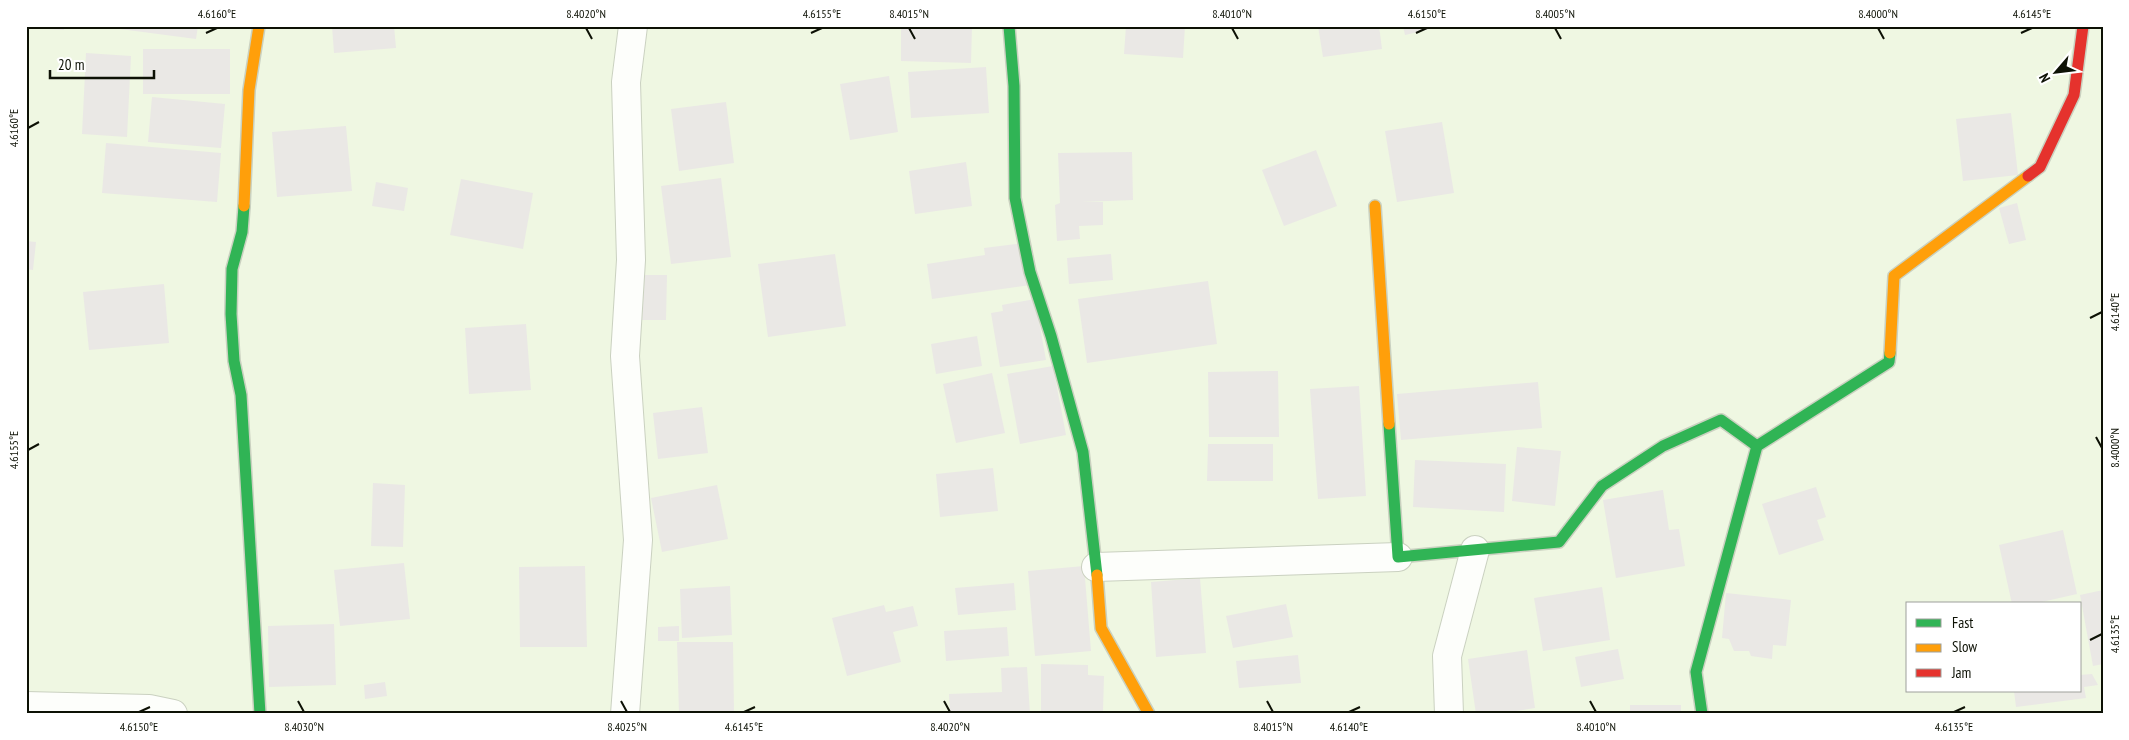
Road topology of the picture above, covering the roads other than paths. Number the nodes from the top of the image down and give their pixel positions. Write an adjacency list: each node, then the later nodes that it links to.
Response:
1 (259, 26): 12 (street)
2 (633, 26): 13 (street)
3 (1009, 26): 9 (street)
4 (2083, 26): 6 (street)
5 (1375, 206): 8 (street)
6 (1757, 446): 7 (street); 16 (street)
7 (1475, 550): 8 (street); 15 (street)
8 (1398, 557): 9 (street)
9 (1096, 567): 14 (street)
10 (26, 706): 11 (street)
11 (173, 714)
12 (260, 714)
13 (625, 714)
14 (1149, 714)
15 (1449, 714)
16 (1702, 714)

